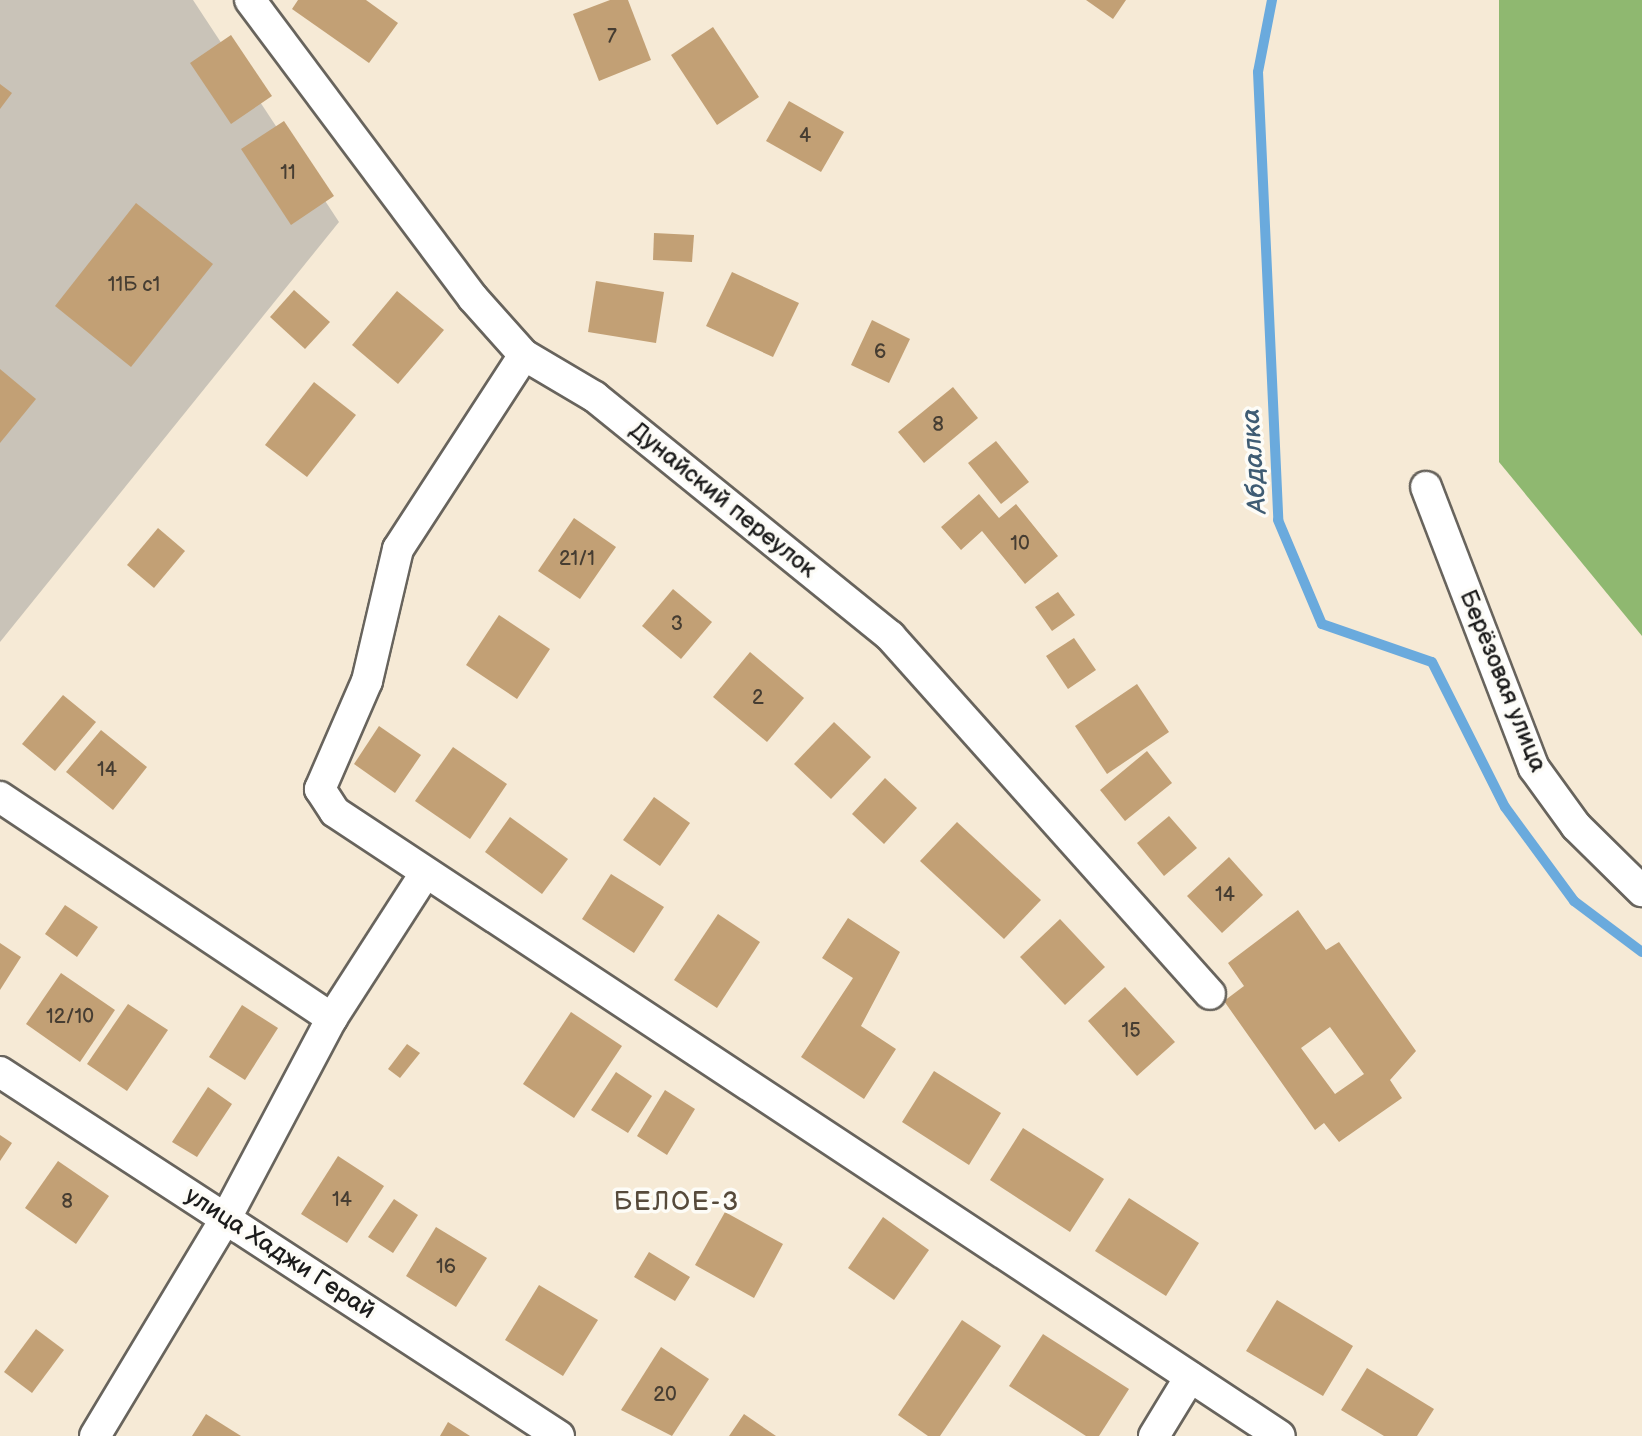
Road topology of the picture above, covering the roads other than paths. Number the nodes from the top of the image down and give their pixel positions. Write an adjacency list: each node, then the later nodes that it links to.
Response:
1 (250, 0): 2 (street, Дунайский переулок)
2 (524, 355): 5 (street); 7 (street, Дунайский переулок)
3 (1426, 487): 6 (street, Берёзовая улица)
4 (0, 797): 8 (street)
5 (424, 875): 8 (street); 11 (street)
6 (1642, 891)
7 (1210, 994)
8 (332, 1018): 10 (street)
9 (0, 1072): 10 (street, улица Хаджи Герай)
10 (226, 1218): 12 (street); 13 (street, улица Хаджи Герай)
11 (1190, 1377): 14 (street); 15 (street)
12 (95, 1436)
13 (559, 1436)
14 (1154, 1436)
15 (1280, 1436)

